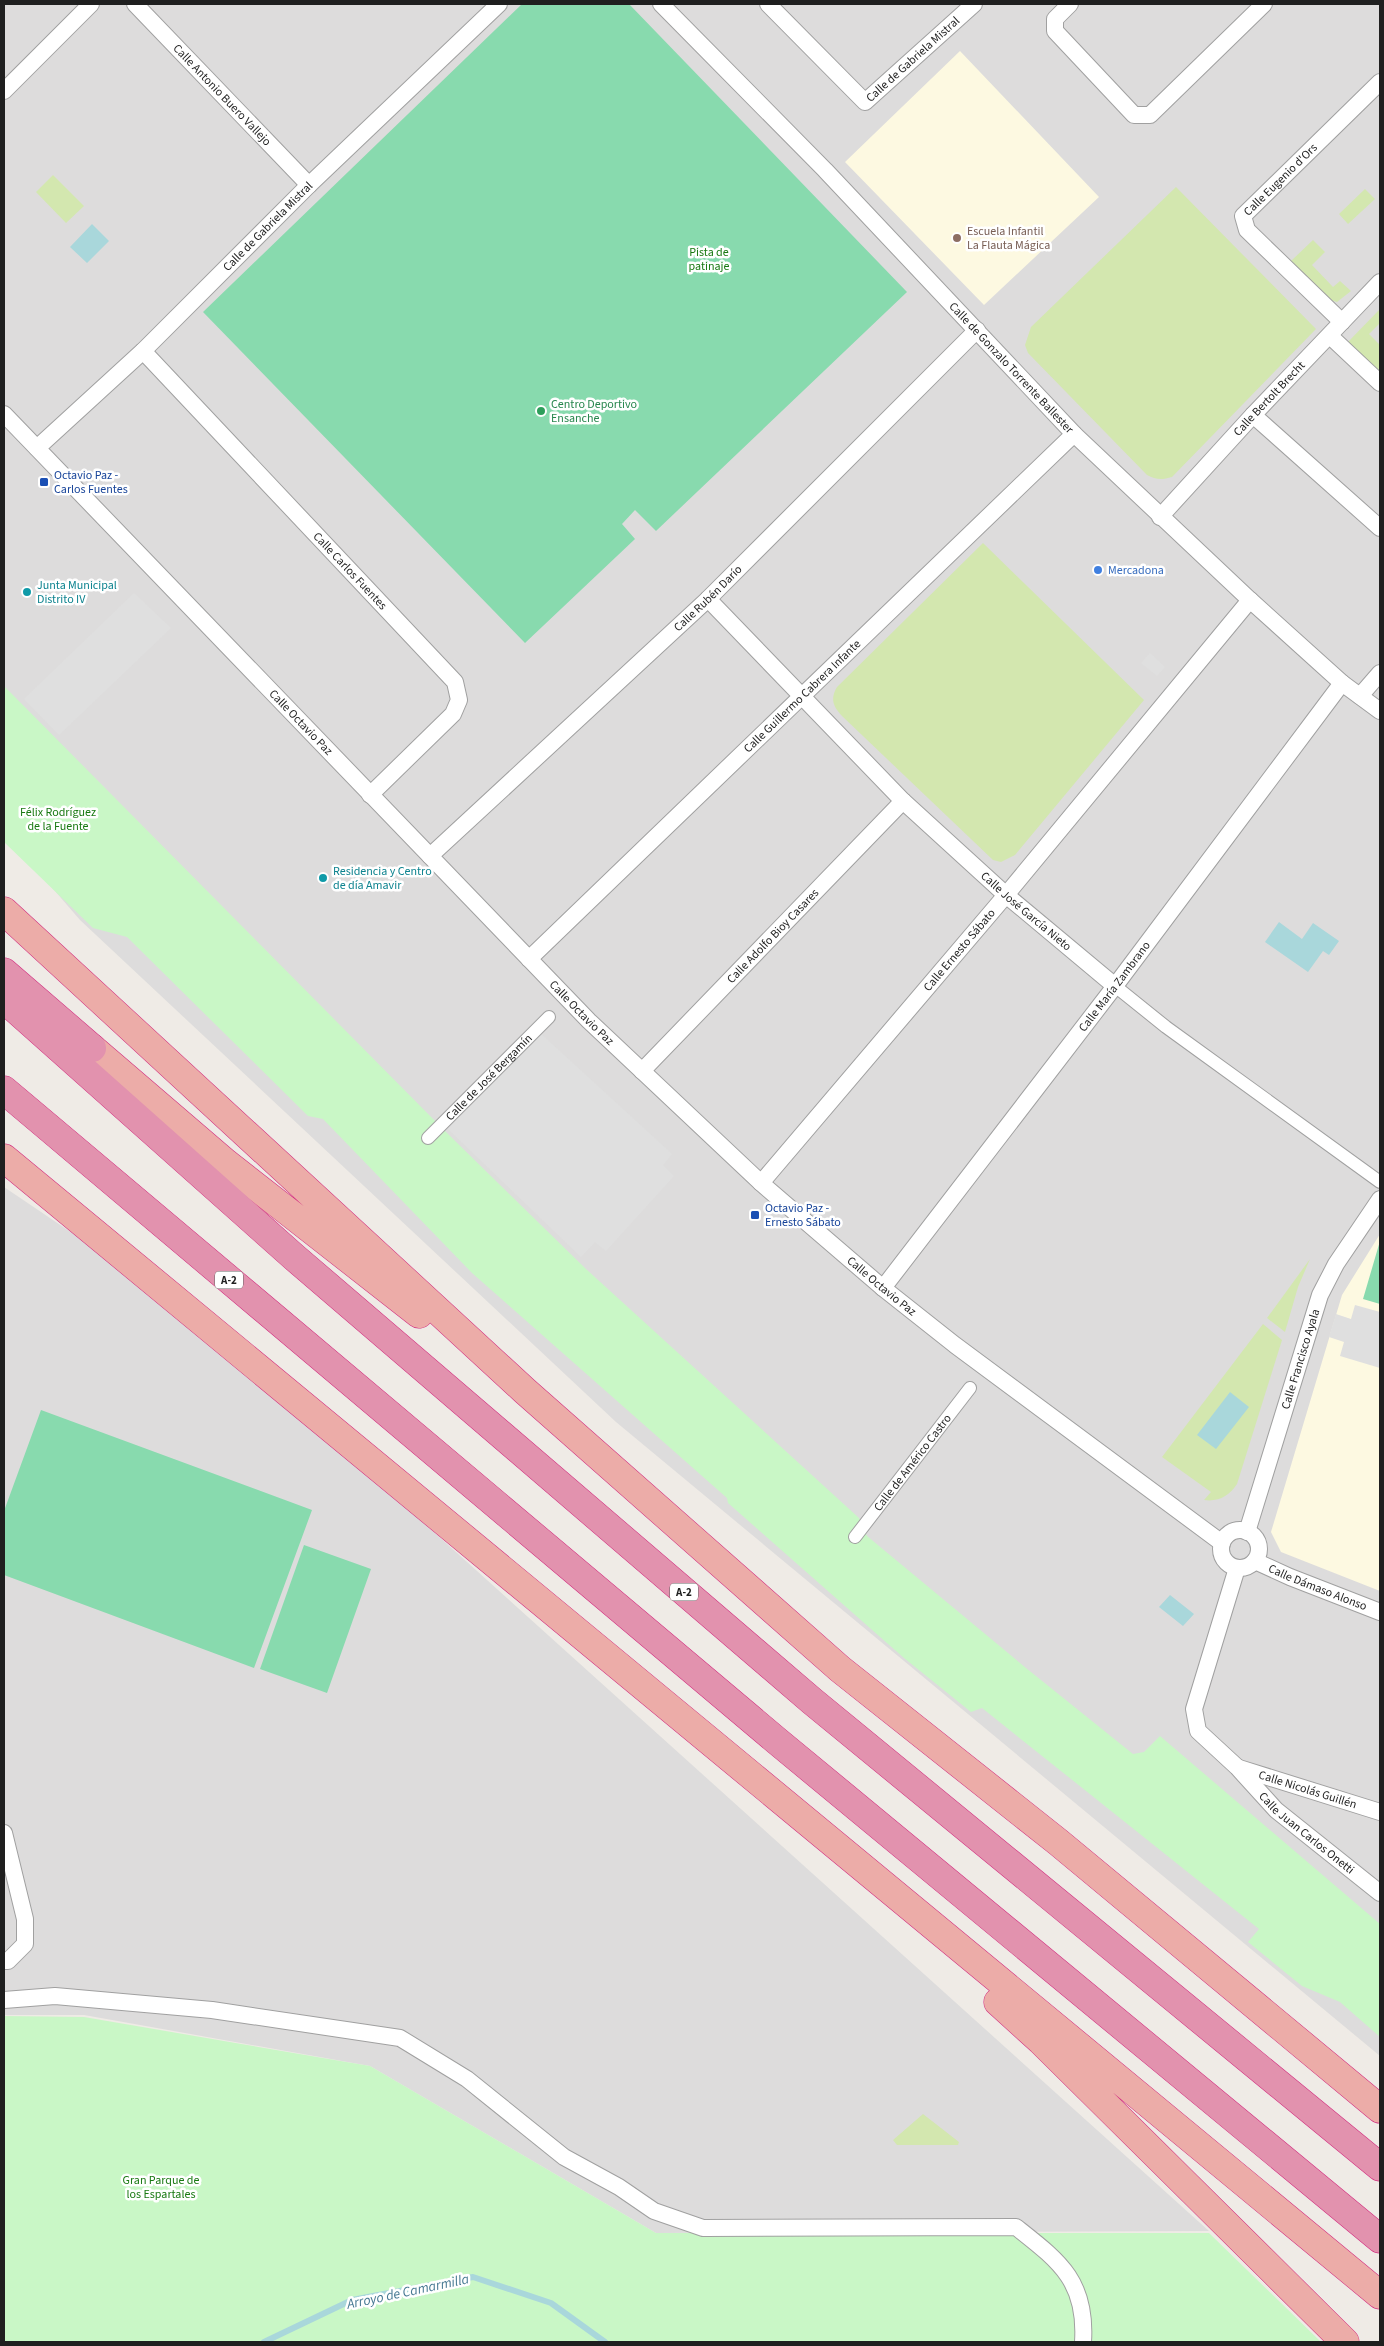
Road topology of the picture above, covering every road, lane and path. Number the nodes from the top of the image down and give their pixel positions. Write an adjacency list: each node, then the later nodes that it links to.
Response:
1 (91, 4): 10 (street)
2 (135, 4): 11 (street, Calle Antonio Buero Vallejo)
3 (499, 4): 11 (street, Calle de Gabriela Mistral)
4 (661, 4): 14 (street, Calle de Gonzalo Torrente Ballester)
5 (768, 4): 6 (street, Calle de Gabriela Mistral)
6 (974, 4)
7 (1070, 4): 8 (street)
8 (1264, 4)
9 (1380, 82): 13 (street, Calle Eugenio d'Ors)
10 (4, 90)
11 (310, 185): 16 (street, Calle de Gabriela Mistral)
12 (1380, 282): 13 (street, Calle Bertolt Brecht)
13 (1342, 322): 15 (street, Calle Bertolt Brecht)
14 (977, 330): 20 (street, Calle de Gonzalo Torrente Ballester); 24 (street, Calle Rubén Darío)
15 (1330, 336): 17 (street); 19 (street, Calle Bertolt Brecht)
16 (143, 352): 21 (street, Calle de Gabriela Mistral); 31 (street, Calle Carlos Fuentes)
17 (1380, 383)
18 (4, 414): 21 (street, Calle Octavio Paz)
19 (1253, 415): 22 (street, Calle Bertolt Brecht); 23 (street)
20 (1074, 434): 22 (street, Calle de Gonzalo Torrente Ballester); 29 (street, Calle Guillermo Cabrera Infante)
21 (37, 448): 31 (street, Calle Octavio Paz)
22 (1160, 517): 25 (street, Calle de Gonzalo Torrente Ballester)
23 (1380, 528)
24 (708, 599): 29 (street, Calle José García Nieto); 33 (street, Calle Rubén Darío)
25 (1250, 600): 27 (street, Calle de Gonzalo Torrente Ballester); 34 (street, Calle Ernesto Sábato)
26 (1380, 673): 28 (street)
27 (1342, 683): 28 (street, Calle de Gonzalo Torrente Ballester); 38 (street, Calle María Zambrano)
28 (1360, 696): 30 (street, Calle de Gonzalo Torrente Ballester)
29 (801, 697): 32 (street, Calle José García Nieto); 36 (street, Calle Guillermo Cabrera Infante)
30 (1380, 711)
31 (370, 794): 33 (street, Calle Octavio Paz)
32 (903, 800): 34 (street, Calle José García Nieto); 41 (street, Calle Adolfo Bioy Casares)
33 (430, 856): 36 (street, Calle Octavio Paz)
34 (1006, 895): 38 (street, Calle José García Nieto); 46 (street, Calle Ernesto Sábato)
35 (4, 911): 52 (highway)
36 (529, 959): 41 (street, Calle Octavio Paz)
37 (4, 972): 52 (highway)
38 (1115, 986): 47 (street, Calle José García Nieto); 49 (street, Calle María Zambrano)
39 (4, 998): 69 (highway, A-2)
40 (549, 1017): 44 (street, Calle de José Bergamín)
41 (642, 1071): 46 (street, Calle Octavio Paz)
42 (4, 1090): 70 (highway, A-2)
43 (4, 1136): 50 (highway)
44 (428, 1138)
45 (4, 1158): 50 (highway)
46 (761, 1182): 49 (street, Calle Octavio Paz)
47 (1380, 1182)
48 (1380, 1199): 53 (street, Calle Francisco Ayala)
49 (884, 1288): 55 (street, Calle Octavio Paz)
50 (192, 1314): 60 (highway)
51 (970, 1388): 54 (street, Calle de Américo Castro)
52 (525, 1391): 66 (highway)
53 (1248, 1532): 55 (street); 56 (street)
54 (856, 1537)
55 (1222, 1543): 57 (street)
56 (1255, 1561): 57 (street); 58 (street, Calle Dámaso Alonso)
57 (1237, 1568): 59 (street)
58 (1380, 1612)
59 (1237, 1767): 61 (street, Calle Nicolás Guillén); 63 (street, Calle Juan Carlos Onetti)
60 (752, 1776): 71 (highway); 73 (highway)
61 (1380, 1812)
62 (4, 1833): 64 (street)
63 (1380, 1893)
64 (4, 1961)
65 (4, 2000): 72 (street)
66 (1273, 2019): 67 (highway); 68 (highway)
67 (1380, 2090)
68 (1380, 2109)
69 (1380, 2167)
70 (1380, 2239)
71 (1380, 2294)
72 (1083, 2342)
73 (1345, 2342)

